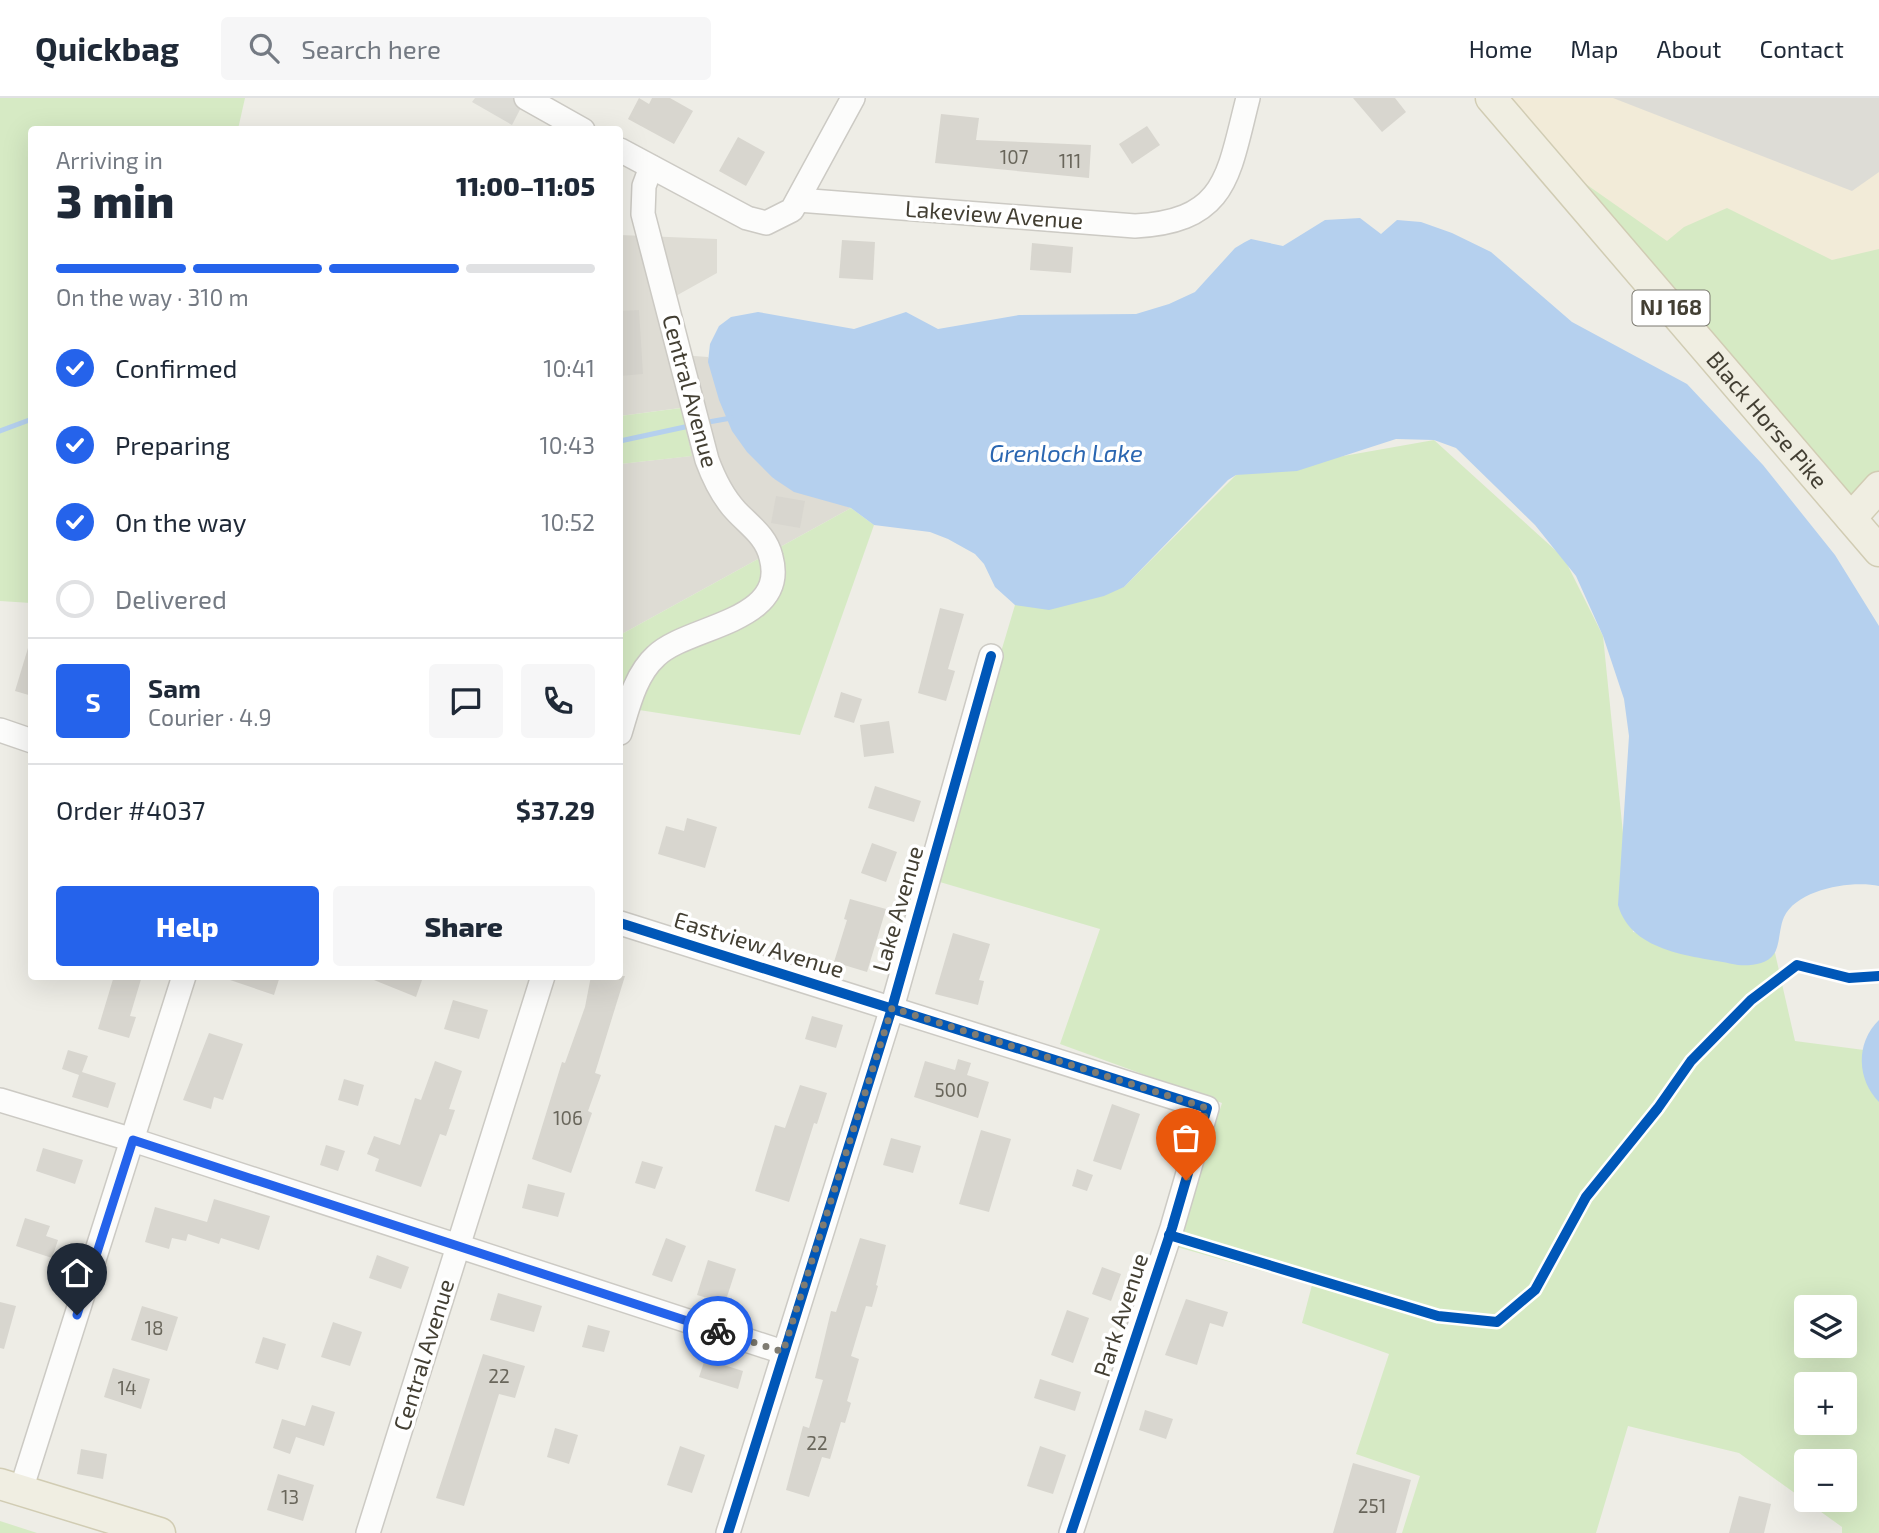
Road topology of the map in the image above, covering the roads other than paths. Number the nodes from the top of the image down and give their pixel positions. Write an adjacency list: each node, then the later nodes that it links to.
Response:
1 (526, 98): 5 (street)
2 (853, 98): 8 (street)
3 (1248, 98): 8 (street, Lakeview Avenue)
4 (1491, 98): 10 (main road, Black Horse Pike / NJ 168)
5 (576, 126)
6 (623, 151): 7 (street)
7 (651, 167): 8 (street); 13 (street, Central Avenue)
8 (798, 200)
9 (1879, 487): 10 (main road)
10 (1851, 518): 11 (main road, Black Horse Pike / NJ 168)
11 (1879, 551)
12 (990, 656): 19 (street, Lake Avenue)
13 (623, 724)
14 (0, 730): 15 (street)
15 (28, 740)
16 (623, 924): 19 (street, Eastview Avenue)
17 (183, 980): 22 (street)
18 (542, 980): 23 (street, Central Avenue)
19 (892, 1008): 21 (street, Eastview Avenue); 24 (street, Lake Avenue)
20 (0, 1100): 22 (street)
21 (1207, 1108): 29 (street, Park Avenue)
22 (133, 1140): 23 (street); 25 (street)
23 (458, 1247): 24 (street); 27 (street, Central Avenue)
24 (783, 1352): 28 (street, Lake Avenue)
25 (11, 1487): 26 (main road)
26 (160, 1533)
27 (368, 1533)
28 (728, 1533)
29 (1071, 1533)

